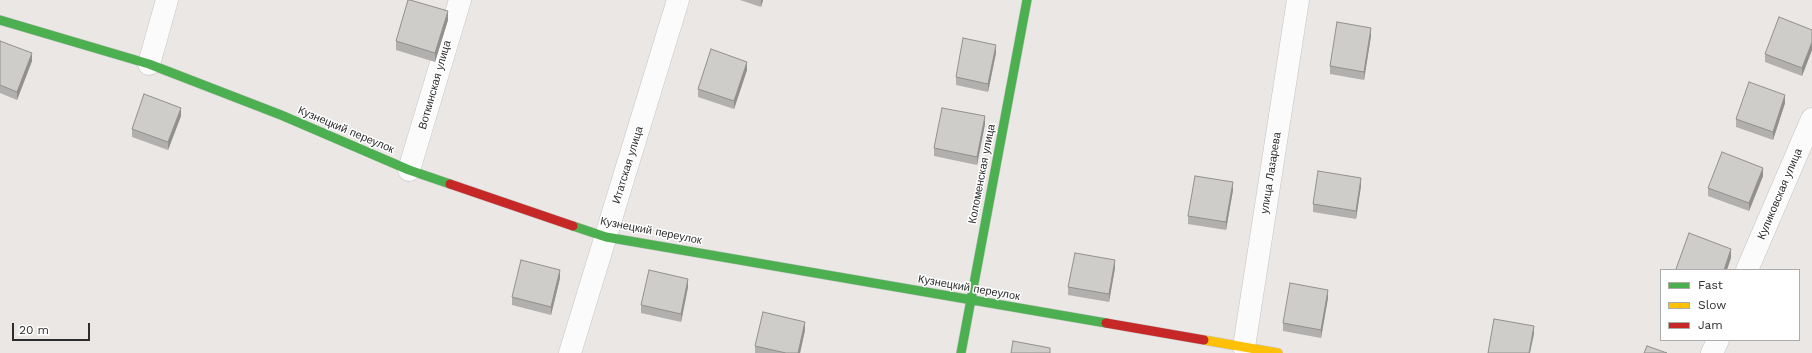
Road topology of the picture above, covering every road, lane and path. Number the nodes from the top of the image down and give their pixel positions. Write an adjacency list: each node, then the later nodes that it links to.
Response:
1 (167, 0): 7 (street)
2 (460, 0): 9 (street, Воткинская улица)
3 (678, 0): 10 (street, Итатская улица)
4 (1027, 0): 12 (street, Коломенская улица)
5 (1298, 0): 14 (street, улица Лазарева)
6 (0, 20): 7 (street, Кузнецкий переулок)
7 (149, 64): 9 (street, Кузнецкий переулок)
8 (1812, 119): 11 (street, Куликовская улица)
9 (410, 170): 10 (street, Кузнецкий переулок)
10 (606, 237): 12 (street, Кузнецкий переулок); 15 (street, Итатская улица)
11 (1748, 269)
12 (971, 300): 14 (street, Кузнецкий переулок); 16 (street, Коломенская улица)
13 (1718, 341): 18 (street)
14 (1244, 347): 17 (street, Кузнецкий переулок)
15 (570, 353)
16 (961, 353)
17 (1278, 353)
18 (1712, 353)

